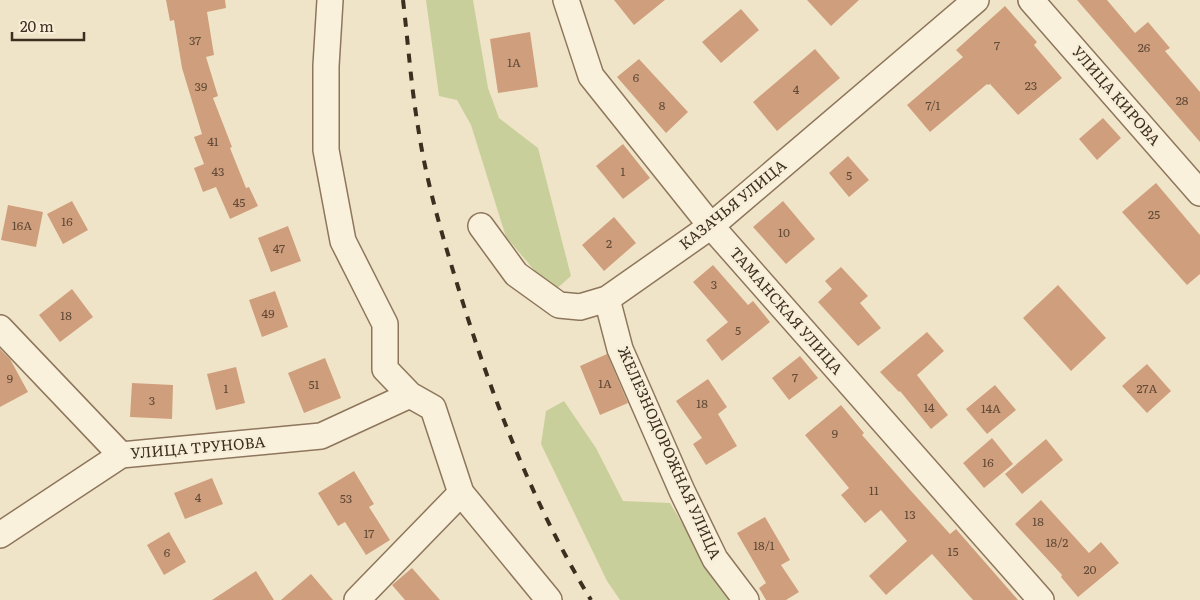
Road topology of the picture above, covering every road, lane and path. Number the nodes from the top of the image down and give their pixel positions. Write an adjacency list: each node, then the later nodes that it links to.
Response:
1 (330, 0): 10 (street)
2 (566, 0): 7 (street, ТАМАНСКАЯ УЛИЦА)
3 (976, 0): 7 (street, КАЗАЧЬЯ УЛИЦА)
4 (1031, 0): 5 (street, УЛИЦА КИРОВА)
5 (1200, 193)
6 (481, 226): 8 (street, КАЗАЧЬЯ УЛИЦА)
7 (711, 226): 8 (street, КАЗАЧЬЯ УЛИЦА); 19 (street, ТАМАНСКАЯ УЛИЦА)
8 (607, 299): 18 (street, ЖЕЛЕЗНОДОРОЖНАЯ УЛИЦА)
9 (0, 328): 13 (street)
10 (385, 369): 11 (street); 12 (street)
11 (410, 395): 12 (street, УЛИЦА ТРУНОВА); 14 (street)
12 (375, 412): 13 (street, УЛИЦА ТРУНОВА)
13 (121, 455): 15 (street, УЛИЦА ТРУНОВА)
14 (461, 493): 16 (street); 17 (street)
15 (0, 534)
16 (357, 600)
17 (549, 600)
18 (746, 600)
19 (1041, 600)

